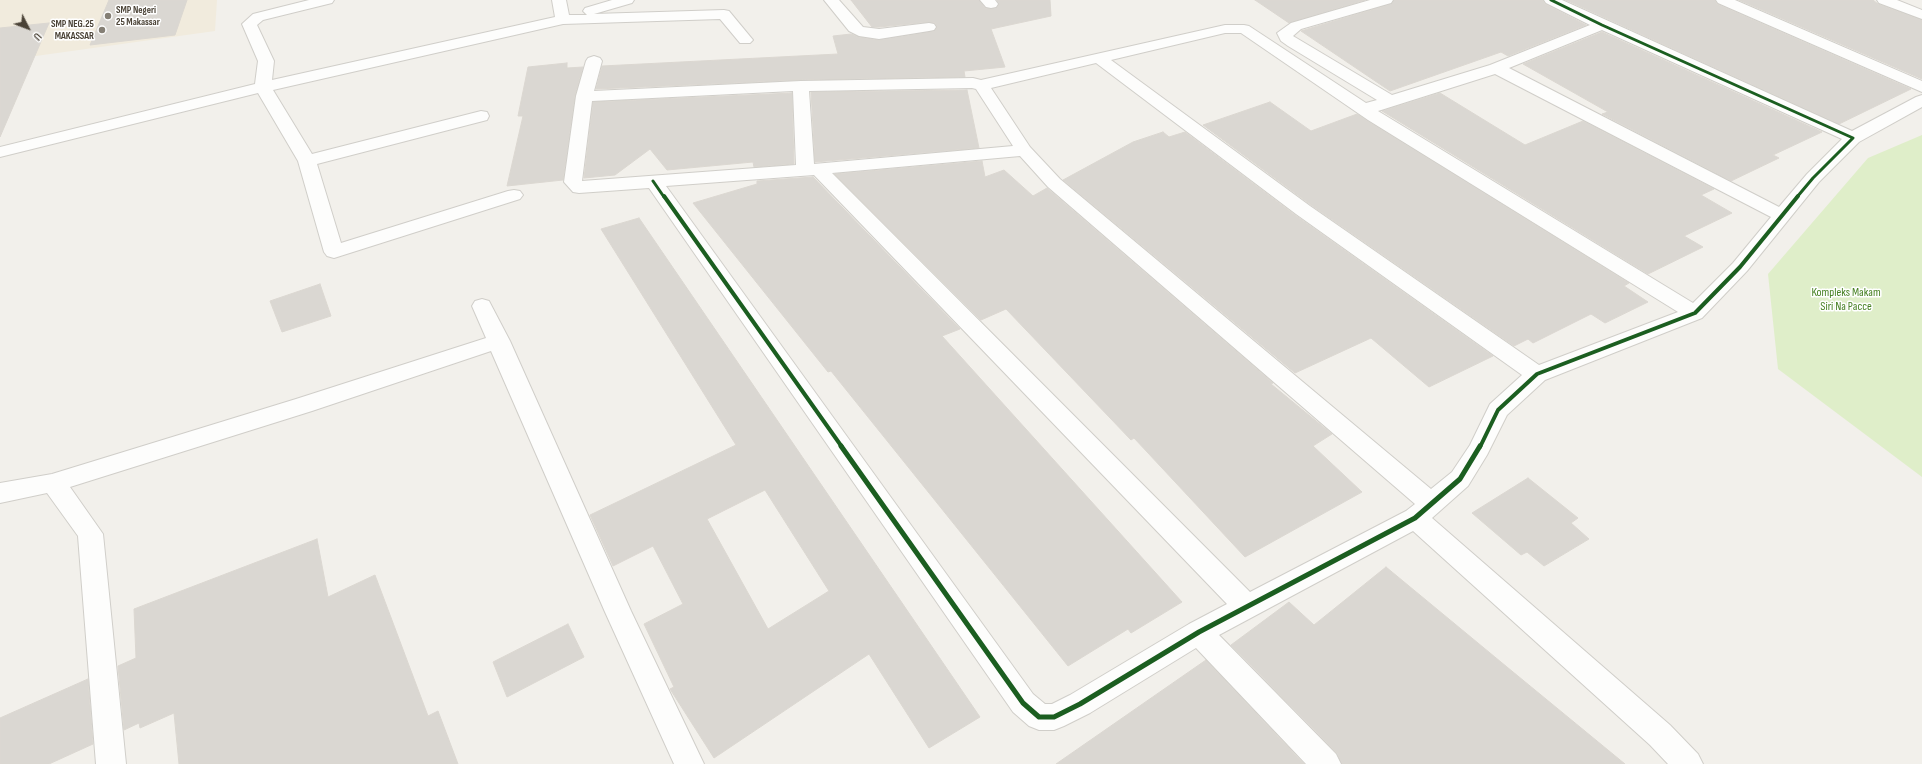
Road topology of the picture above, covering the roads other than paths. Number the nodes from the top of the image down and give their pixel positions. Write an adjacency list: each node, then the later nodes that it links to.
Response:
1 (327, 0): 10 (street)
2 (559, 0): 13 (street)
3 (627, 0): 13 (street)
4 (713, 0): 11 (street)
5 (831, 0): 15 (street)
6 (1386, 0): 27 (street)
7 (1551, 0): 14 (street)
8 (1723, 0): 21 (street)
9 (1884, 0): 12 (street)
10 (308, 2): 25 (street)
11 (724, 14): 13 (street); 16 (street)
12 (1922, 15)
13 (562, 20): 25 (street)
14 (1602, 26): 19 (street); 31 (street)
15 (929, 27)
16 (745, 40)
17 (1099, 58): 22 (street); 29 (street); 42 (street)
18 (594, 61): 26 (street)
19 (1496, 68): 27 (street); 38 (street)
20 (1922, 68): 21 (street)
21 (1903, 78): 24 (street)
22 (981, 85): 23 (street); 32 (street)
23 (802, 86): 26 (street); 35 (street)
24 (1922, 87)
25 (263, 88): 33 (street); 34 (street)
26 (584, 96): 36 (street)
27 (1390, 100): 29 (street)
28 (1922, 100): 31 (street)
29 (1369, 112): 40 (street)
30 (481, 116): 34 (street)
31 (1853, 138): 38 (street)
32 (1024, 150): 35 (street); 45 (street)
33 (0, 152)
34 (307, 161): 37 (street)
35 (811, 169): 36 (street); 46 (street)
36 (652, 181): 47 (street)
37 (514, 195)
38 (1781, 215): 40 (street)
39 (482, 306): 41 (street)
40 (1695, 313): 42 (street)
41 (499, 341): 43 (street); 49 (street)
42 (1537, 374): 45 (street)
43 (52, 483): 44 (street); 48 (street)
44 (0, 493)
45 (1423, 511): 46 (street); 51 (street)
46 (1247, 607): 47 (street)
47 (1199, 632): 50 (street)
48 (110, 764)
49 (690, 764)
50 (1326, 764)
51 (1688, 764)

